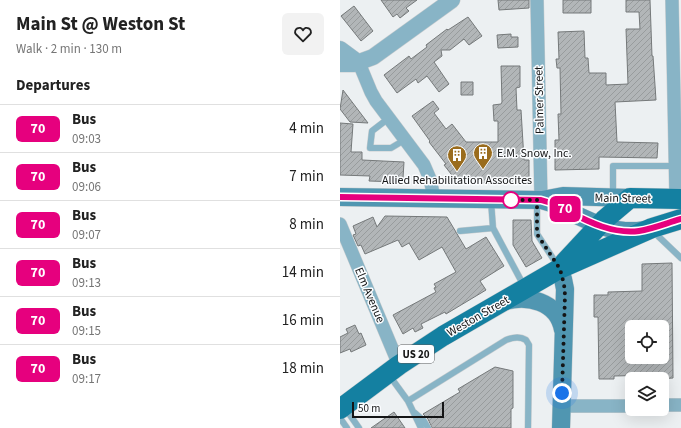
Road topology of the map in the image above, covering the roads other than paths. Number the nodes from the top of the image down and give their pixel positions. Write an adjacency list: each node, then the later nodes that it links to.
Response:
1 (452, 0): 5 (street)
2 (537, 0): 14 (street, Palmer Street)
3 (672, 0): 9 (street)
4 (340, 49): 5 (street)
5 (359, 63): 6 (street); 7 (street)
6 (340, 64)
7 (389, 118): 8 (street); 8 (lane)
8 (406, 140): 11 (street)
9 (676, 166): 13 (street); 15 (lane)
10 (340, 197): 11 (main road, Main Street)
11 (434, 198): 12 (main road, Main Street)
12 (491, 199): 14 (main road, Main Street); 18 (lane)
13 (679, 199): 15 (main road, Main Street)
14 (539, 200): 15 (main road, Main Street); 15 (main road, Main Street); 23 (lane)
15 (613, 213): 19 (main road, Main Street); 21 (main road); 23 (main road, Weston Street / US 20)
16 (681, 219): 19 (main road, Main Street / US 20)
17 (340, 224): 27 (street, Elm Avenue)
18 (493, 228): 20 (lane); 24 (lane)
19 (652, 228): 21 (main road, Weston Street / US 20); 22 (lane)
20 (460, 231)
21 (605, 248): 23 (main road, Weston Street / US 20)
22 (681, 258)
23 (560, 269): 24 (main road, Weston Street / US 20); 26 (main road)
24 (526, 288): 25 (main road, Weston Street / US 20)
25 (502, 302): 26 (main road); 27 (main road, Weston Street / US 20)
26 (564, 333): 31 (main road)
27 (394, 369): 28 (lane); 34 (main road, Weston Street / US 20)
28 (408, 401): 33 (lane); 39 (lane)
29 (669, 405): 30 (street)
30 (681, 405)
31 (561, 406): 32 (street); 40 (main road)
32 (625, 406)
33 (412, 410): 37 (lane); 38 (lane)
34 (341, 411): 35 (lane); 36 (lane)
35 (346, 428)
36 (359, 428)
37 (422, 428)
38 (428, 428)
39 (528, 428)
40 (561, 428)

